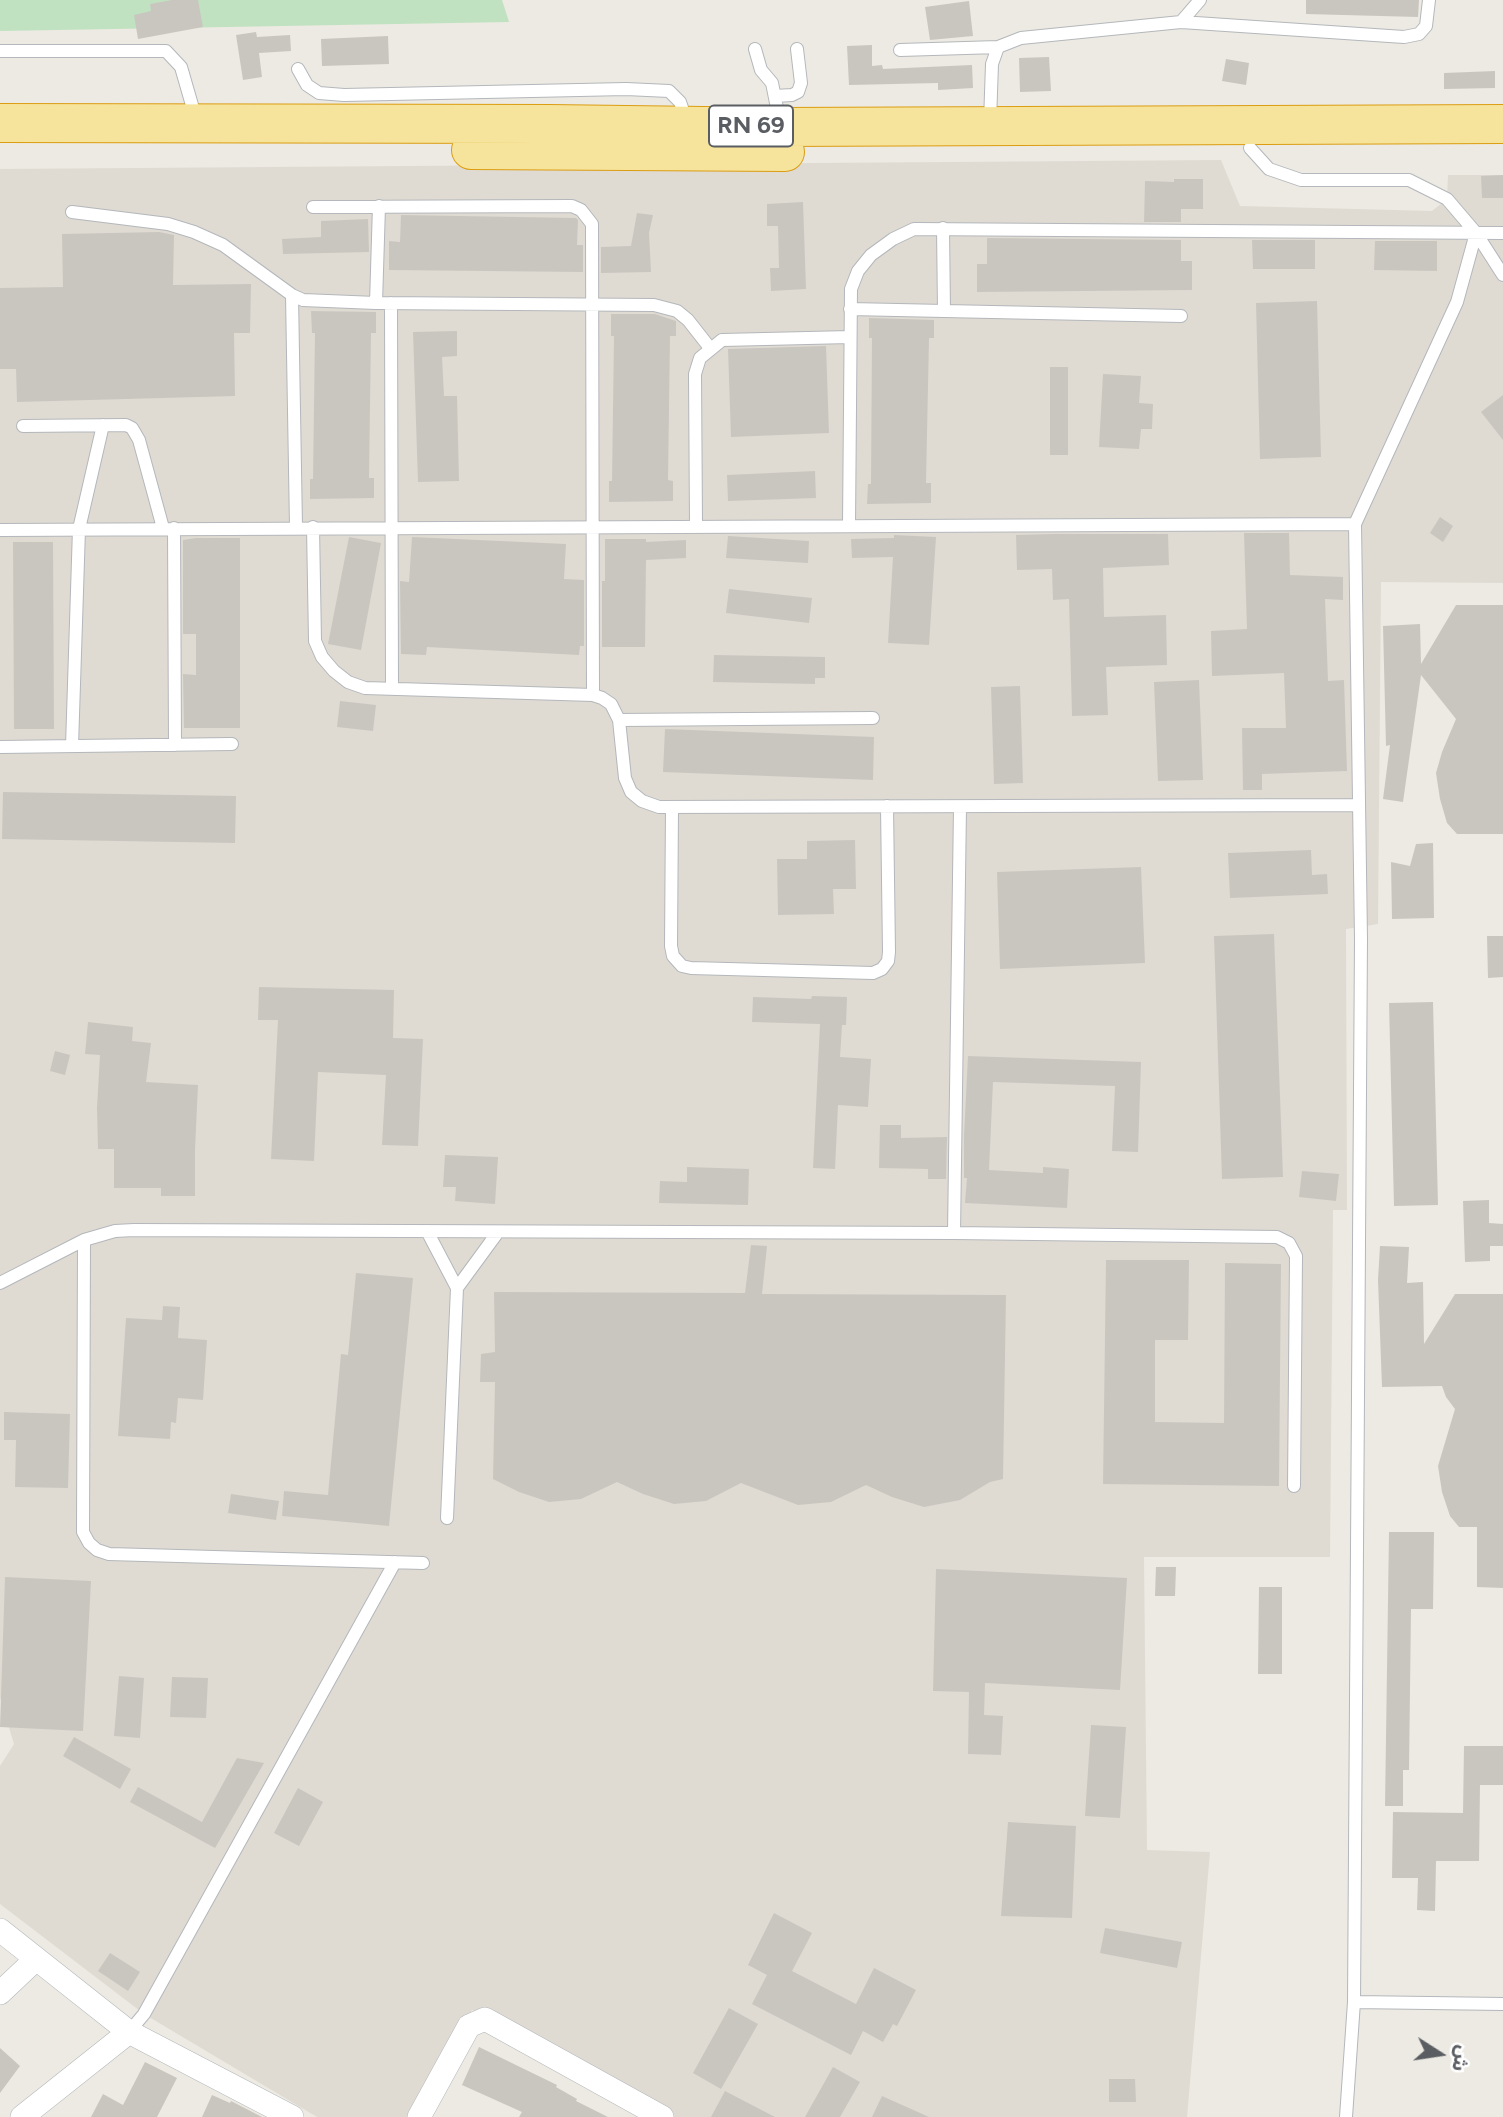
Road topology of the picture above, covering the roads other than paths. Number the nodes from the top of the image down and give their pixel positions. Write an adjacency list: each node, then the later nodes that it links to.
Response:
1 (1200, 0): 3 (lane)
2 (1429, 0): 3 (lane)
3 (1181, 22): 4 (lane)
4 (998, 47): 7 (lane); 15 (lane)
5 (755, 49): 10 (lane)
6 (797, 49): 10 (lane)
7 (900, 50)
8 (0, 51): 12 (lane)
9 (298, 69): 14 (lane)
10 (778, 111): 14 (highway, RN 69); 15 (highway, RN 69)
11 (0, 123): 12 (highway, RN 69)
12 (197, 123): 14 (highway, RN 69)
13 (1503, 124): 15 (highway, RN 69)
14 (688, 126)
15 (990, 126)
16 (0, 144): 17 (highway, RN 69)
17 (1250, 148): 18 (highway, RN 69); 23 (lane)
18 (1503, 149)
19 (379, 206): 20 (lane); 27 (lane); 29 (lane)
20 (313, 207)
21 (72, 212): 26 (lane)
22 (943, 228): 23 (lane); 30 (lane); 31 (lane)
23 (1476, 233): 24 (lane); 25 (lane); 38 (lane)
24 (1503, 233)
25 (1503, 275)
26 (292, 295): 27 (lane); 41 (lane)
27 (376, 303): 28 (lane)
28 (390, 303): 29 (lane); 43 (lane)
29 (592, 305): 34 (lane); 39 (lane)
30 (850, 309): 31 (lane); 33 (lane)
31 (944, 311): 32 (lane)
32 (1181, 316)
33 (850, 337): 34 (lane); 37 (lane)
34 (710, 348): 40 (lane)
35 (103, 425): 36 (lane); 44 (lane); 45 (lane)
36 (23, 426)
37 (849, 524): 38 (lane); 40 (lane)
38 (1355, 524): 55 (lane)
39 (591, 525): 40 (lane); 43 (lane); 48 (lane)
40 (696, 525)
41 (296, 527): 42 (lane); 44 (lane)
42 (313, 527): 43 (lane); 47 (lane)
43 (391, 527): 47 (lane)
44 (169, 528): 45 (lane); 52 (lane)
45 (79, 529): 46 (lane); 53 (lane)
46 (0, 530)
47 (392, 689): 48 (lane)
48 (593, 695): 50 (lane)
49 (873, 718): 50 (lane)
50 (620, 720): 58 (lane)
51 (232, 744): 52 (lane)
52 (176, 745): 53 (lane)
53 (72, 746): 54 (lane)
54 (0, 747)
55 (1359, 805): 57 (lane); 72 (lane)
56 (887, 806): 57 (lane); 58 (lane); 58 (lane)
57 (960, 807): 61 (lane)
58 (672, 808)
59 (427, 1231): 60 (lane); 62 (lane); 64 (lane)
60 (498, 1231): 61 (lane); 64 (lane)
61 (954, 1233): 65 (lane)
62 (84, 1240): 63 (lane); 67 (lane)
63 (0, 1283)
64 (457, 1288): 66 (lane)
65 (1294, 1486)
66 (447, 1518)
67 (395, 1562): 68 (lane); 74 (lane)
68 (423, 1563)
69 (0, 1930): 70 (street)
70 (35, 1960): 71 (street); 74 (street)
71 (0, 1993)
72 (1354, 2002): 73 (lane); 79 (lane)
73 (1503, 2004)
74 (129, 2032): 75 (street); 76 (street)
75 (22, 2117)
76 (292, 2117)
77 (419, 2117): 78 (street)
78 (662, 2117)
79 (1346, 2117)

